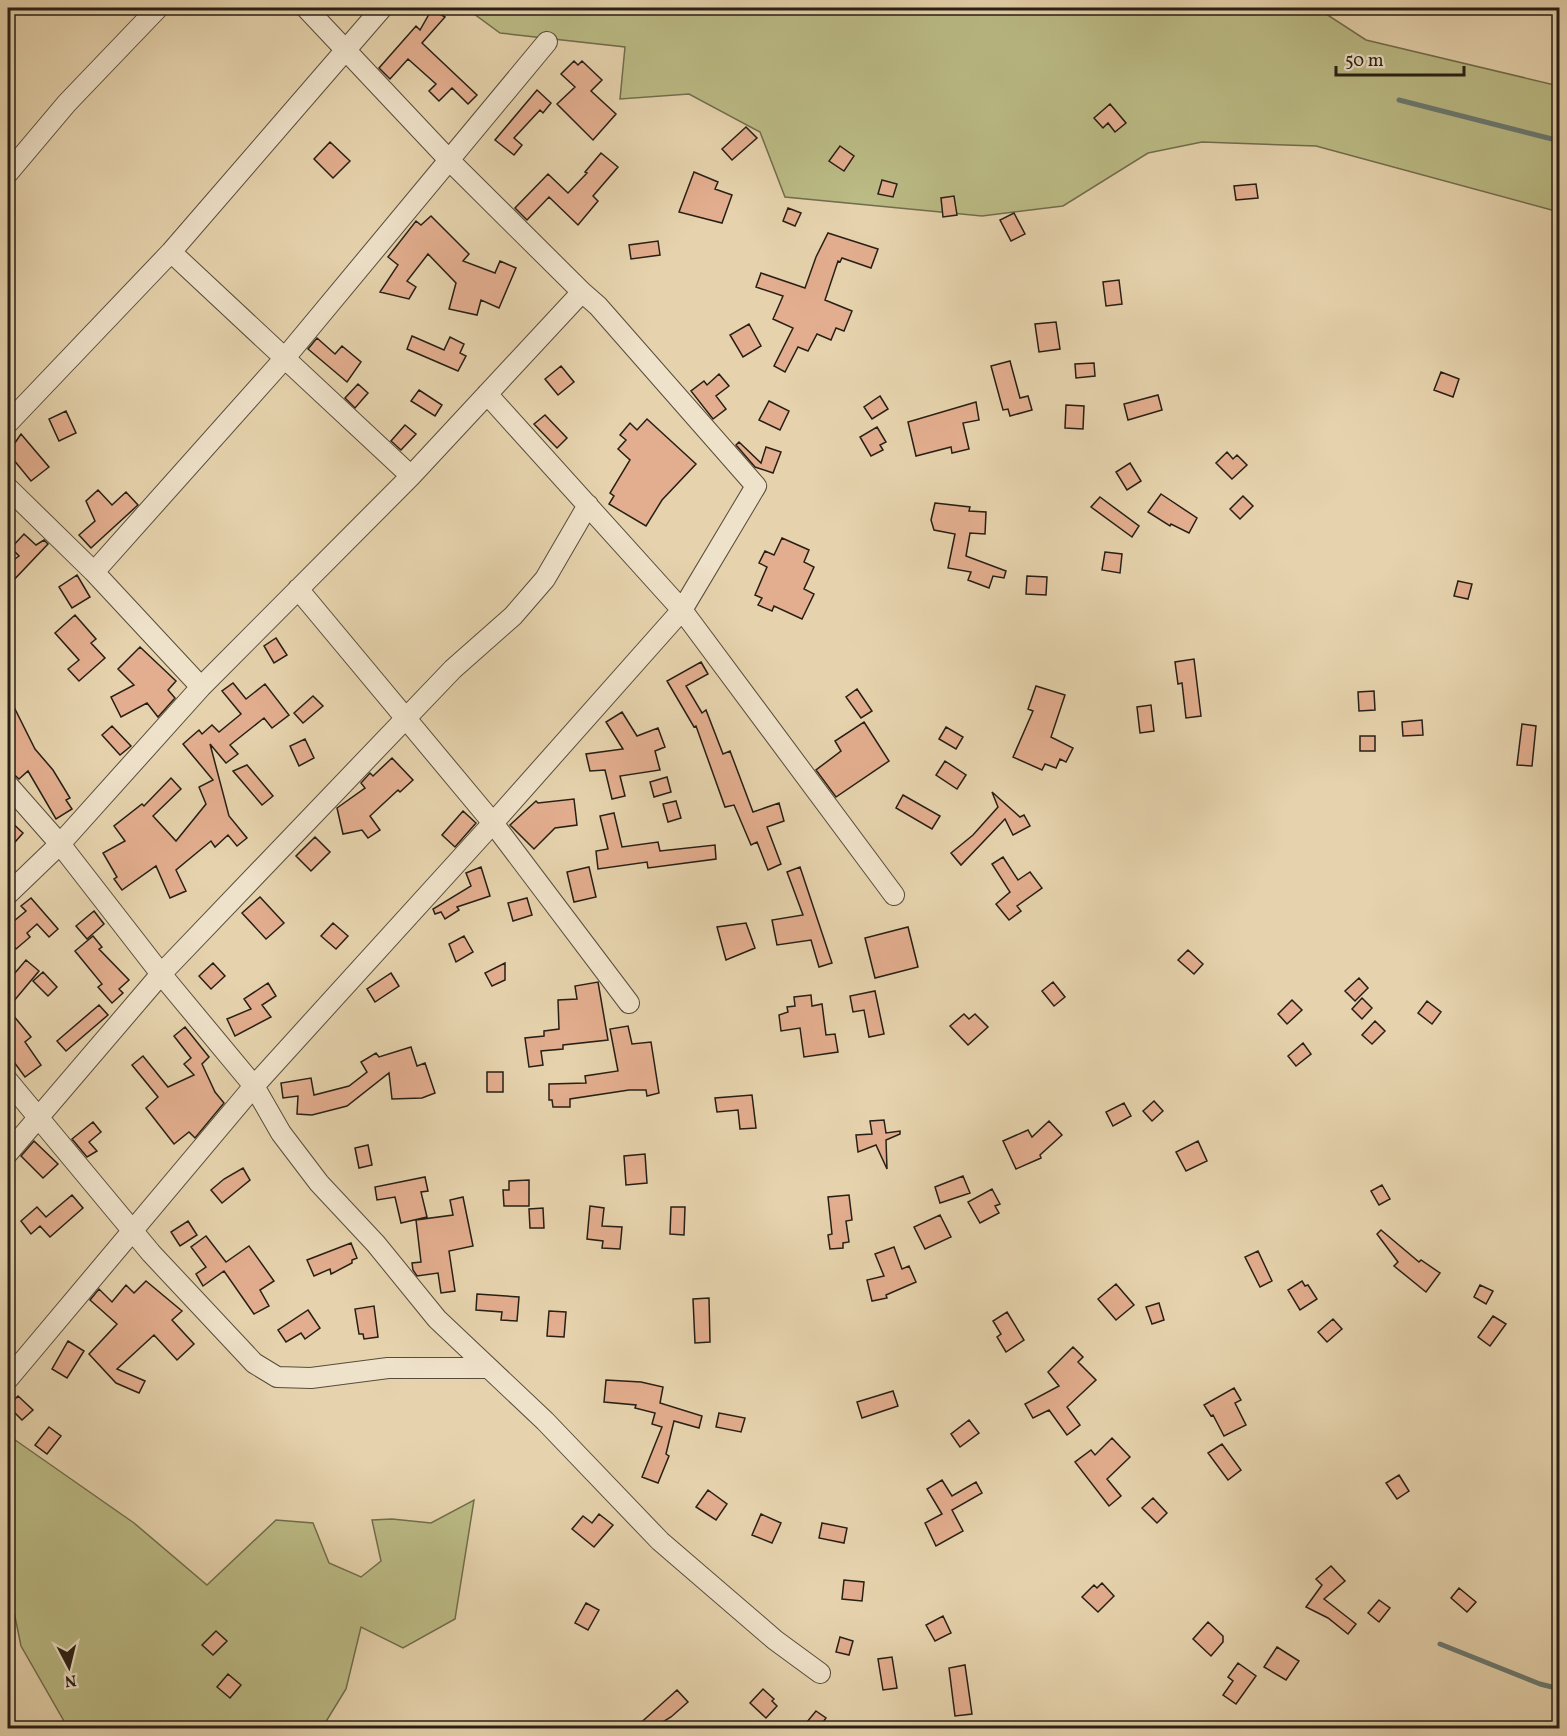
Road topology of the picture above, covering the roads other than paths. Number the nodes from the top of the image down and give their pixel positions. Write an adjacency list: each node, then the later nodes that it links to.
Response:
1 (158, 8): 7 (street)
2 (306, 8): 5 (street)
3 (382, 8): 5 (street)
4 (547, 42): 6 (street)
5 (345, 48): 6 (street); 8 (street)
6 (450, 161): 9 (street); 10 (street)
7 (8, 173)
8 (171, 252): 10 (street); 12 (street)
9 (582, 292): 11 (street); 18 (street)
10 (284, 359): 13 (street); 16 (street)
11 (487, 394): 13 (street); 15 (street)
12 (8, 423)
13 (411, 476): 17 (street)
14 (8, 488): 16 (street)
15 (588, 505): 18 (street); 20 (street)
16 (94, 572): 19 (street)
17 (298, 589): 19 (street); 20 (street)
18 (681, 610): 22 (street); 25 (street)
19 (201, 687): 23 (street)
20 (407, 718): 22 (street); 26 (street)
21 (8, 785): 23 (street)
22 (493, 823): 27 (street); 29 (street)
23 (60, 844): 24 (street); 26 (street)
24 (8, 894)
25 (894, 895)
26 (161, 974): 29 (street); 30 (street)
27 (628, 1003)
28 (8, 1081): 30 (street)
29 (254, 1086): 32 (street); 33 (street)
30 (39, 1118): 31 (street); 32 (street)
31 (8, 1153)
32 (133, 1231): 33 (street); 34 (street)
33 (489, 1368): 35 (street)
34 (8, 1379)
35 (820, 1673)

